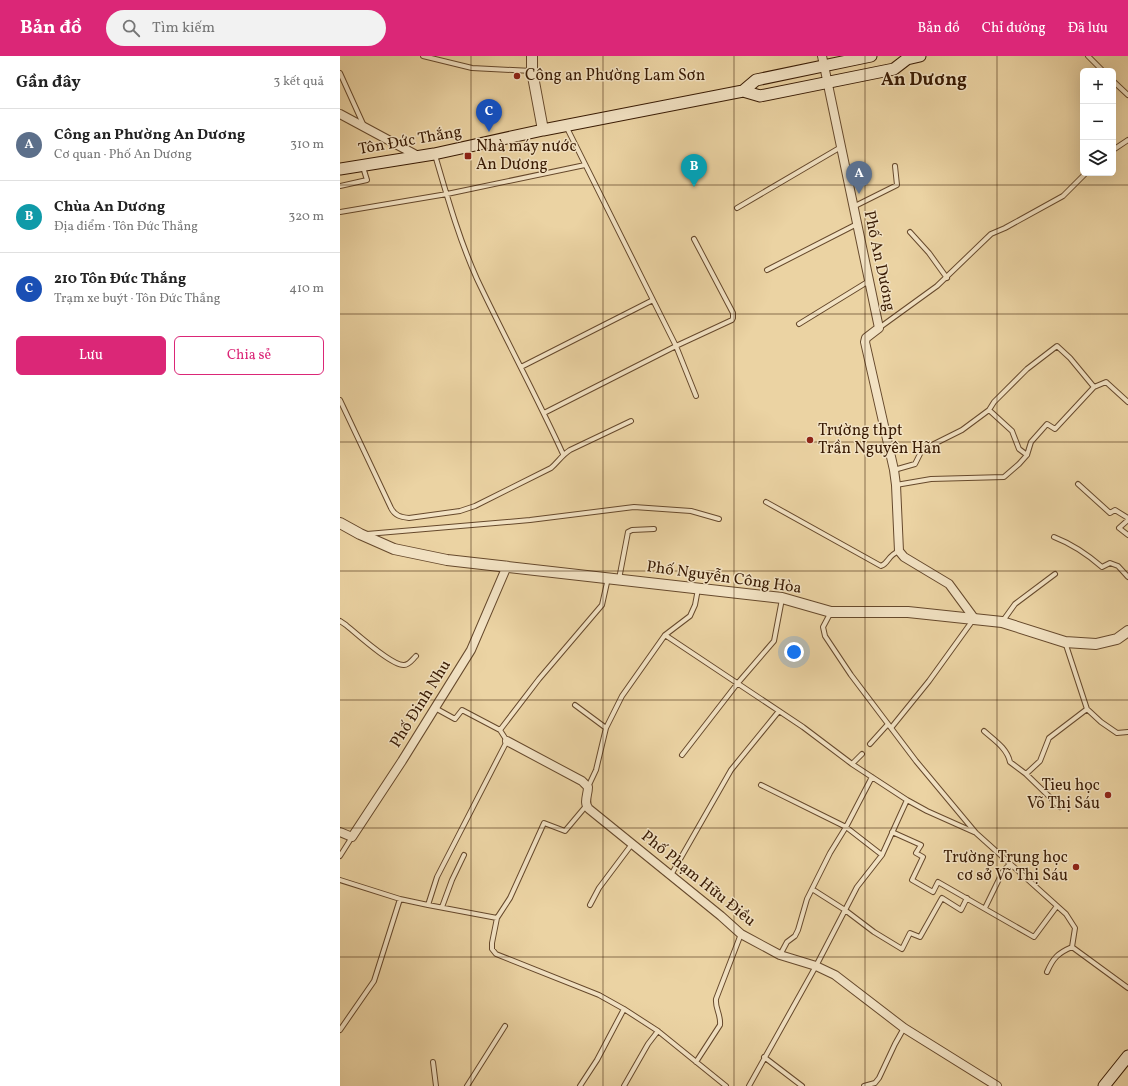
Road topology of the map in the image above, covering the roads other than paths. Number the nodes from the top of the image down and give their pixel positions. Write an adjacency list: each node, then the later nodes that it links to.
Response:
1 (423, 56): 9 (lane)
2 (532, 56): 9 (street)
3 (871, 56): 7 (main road, Tôn Đức Thắng)
4 (920, 56): 6 (main road, Tôn Đức Thắng)
5 (1088, 56): 8 (lane)
6 (904, 57): 11 (main road, Tôn Đức Thắng)
7 (823, 61): 11 (street, Phố An Dương); 13 (main road, Tôn Đức Thắng)
8 (1100, 68)
9 (532, 71): 18 (street)
10 (340, 73): 17 (lane)
11 (827, 82): 13 (main road, Tôn Đức Thắng); 20 (street, Phố An Dương)
12 (1116, 84): 14 (lane)
13 (743, 91): 16 (main road, Tôn Đức Thắng)
14 (1128, 95)
15 (340, 114): 17 (street)
16 (566, 125): 18 (main road, Tôn Đức Thắng); 24 (lane)
17 (366, 130): 23 (street)
18 (543, 130): 22 (main road, Tôn Đức Thắng)
19 (1128, 140): 21 (lane)
20 (841, 147): 31 (street, Phố An Dương); 32 (lane)
21 (1116, 148)
22 (434, 154): 23 (main road, Tôn Đức Thắng); 30 (lane)
23 (418, 156): 25 (main road, Tôn Đức Thắng)
24 (585, 165): 30 (lane); 40 (lane)
25 (363, 166): 27 (main road, Tôn Đức Thắng); 29 (lane)
26 (895, 166): 31 (lane)
27 (340, 169)
28 (1083, 176): 38 (lane)
29 (340, 186)
30 (447, 194): 33 (lane); 44 (lane)
31 (853, 207): 34 (street, Phố An Dương)
32 (737, 208)
33 (340, 212)
34 (857, 224): 37 (lane); 39 (street, Phố An Dương)
35 (910, 232): 38 (lane)
36 (694, 239): 43 (lane)
37 (767, 270)
38 (947, 278): 42 (lane)
39 (869, 281): 41 (lane); 42 (street, Phố An Dương)
40 (653, 300): 43 (lane); 44 (lane)
41 (799, 324)
42 (879, 328): 54 (street, Phố An Dương)
43 (676, 346): 46 (lane); 50 (lane)
44 (521, 367): 50 (lane)
45 (1094, 387): 48 (lane); 49 (lane); 53 (lane)
46 (696, 396)
47 (340, 400): 52 (lane)
48 (1128, 402)
49 (989, 410): 53 (lane); 54 (lane)
50 (544, 413): 52 (lane)
51 (631, 421): 52 (lane)
52 (563, 454)
53 (1027, 455): 56 (lane)
54 (894, 470): 56 (street, Phố An Dương)
55 (1078, 484): 59 (lane)
56 (896, 485): 65 (street, Phố An Dương)
57 (766, 502): 65 (lane)
58 (719, 519): 62 (lane)
59 (1128, 519): 63 (lane)
60 (340, 523): 62 (street, Phố Nguyễn Công Hòa)
61 (654, 529): 70 (lane)
62 (360, 534): 66 (street, Phố Nguyễn Công Hòa)
63 (1128, 535)
64 (1054, 537): 68 (lane)
65 (899, 551): 74 (street)
66 (507, 566): 69 (street, Phố Nguyễn Công Hòa); 83 (street, Phố Đinh Nhu)
67 (1055, 574): 76 (lane)
68 (1128, 577)
69 (608, 578): 70 (street, Phố Nguyễn Công Hòa); 89 (lane)
70 (619, 579): 71 (street, Phố Nguyễn Công Hòa)
71 (698, 589): 72 (street, Phố Nguyễn Công Hòa); 78 (lane)
72 (782, 598): 73 (street, Phố Nguyễn Công Hòa); 81 (lane)
73 (831, 612): 74 (street, Phố Nguyễn Công Hòa); 86 (lane)
74 (974, 618): 76 (street, Phố Nguyễn Công Hòa); 88 (lane)
75 (340, 621): 80 (lane)
76 (1002, 622): 79 (street, Phố Nguyễn Công Hòa)
77 (1128, 631): 79 (street, Phố Nguyễn Công Hòa)
78 (665, 635): 81 (lane); 87 (lane)
79 (1065, 642): 84 (lane)
80 (416, 656)
81 (737, 684): 85 (lane); 95 (lane)
82 (575, 705): 87 (lane)
83 (435, 708): 89 (lane); 108 (street, Phố Đinh Nhu)
84 (1087, 709): 91 (lane); 97 (lane)
85 (779, 711): 96 (lane); 114 (lane)
86 (888, 724): 88 (lane); 93 (lane)
87 (606, 728): 100 (lane)
88 (891, 728): 107 (lane)
89 (500, 730): 92 (lane)
90 (984, 731): 97 (lane)
91 (1128, 732)
92 (507, 741): 100 (street); 119 (lane)
93 (870, 744)
94 (862, 754): 96 (lane)
95 (682, 755)
96 (852, 764): 98 (lane)
97 (1026, 774): 103 (lane)
98 (872, 777): 101 (lane); 104 (lane)
99 (761, 785): 104 (lane)
100 (588, 787): 102 (street)
101 (907, 800): 106 (lane); 107 (lane)
102 (586, 806): 109 (street, Phố Phạm Hữu Điều); 125 (lane)
103 (1060, 807)
104 (846, 827): 111 (lane); 116 (lane)
105 (340, 832): 108 (street)
106 (892, 832): 111 (lane); 117 (lane)
107 (976, 833): 113 (lane)
108 (352, 837): 112 (lane)
109 (632, 844): 114 (street, Phố Phạm Hữu Điều); 120 (lane)
110 (464, 855): 122 (lane)
111 (882, 855): 124 (lane)
112 (340, 856)
113 (1010, 864): 121 (lane); 123 (lane)
114 (671, 875): 126 (street, Phố Phạm Hữu Điều)
115 (340, 880): 118 (lane)
116 (812, 889): 124 (lane); 128 (lane)
117 (967, 898): 123 (lane); 124 (lane)
118 (400, 899): 119 (lane); 135 (lane)
119 (428, 905): 122 (lane)
120 (590, 905)
121 (1057, 906): 123 (lane); 127 (lane)
122 (442, 907): 125 (lane)
123 (985, 908)
124 (845, 910): 129 (lane)
125 (497, 918): 132 (lane)
126 (741, 934): 128 (street, Phố Phạm Hữu Điều); 140 (lane)
127 (1072, 947): 130 (lane); 131 (lane)
128 (780, 955): 129 (street, Phố Phạm Hữu Điều)
129 (816, 966): 134 (street, Phố Phạm Hữu Điều); 138 (lane)
130 (1047, 972)
131 (1128, 988)
132 (624, 1009): 136 (lane); 143 (lane)
133 (505, 1026): 142 (lane)
134 (904, 1028): 148 (lane); 149 (street, Phố Phạm Hữu Điều)
135 (340, 1030)
136 (658, 1031): 140 (lane); 144 (lane)
137 (1128, 1056): 150 (main road)
138 (764, 1057): 146 (lane); 147 (lane)
139 (433, 1062): 141 (lane)
140 (696, 1062): 145 (lane)
141 (436, 1086)
142 (467, 1086)
143 (580, 1086)
144 (624, 1086)
145 (726, 1086)
146 (748, 1086)
147 (802, 1086)
148 (864, 1086)
149 (997, 1086)
150 (1104, 1086)

